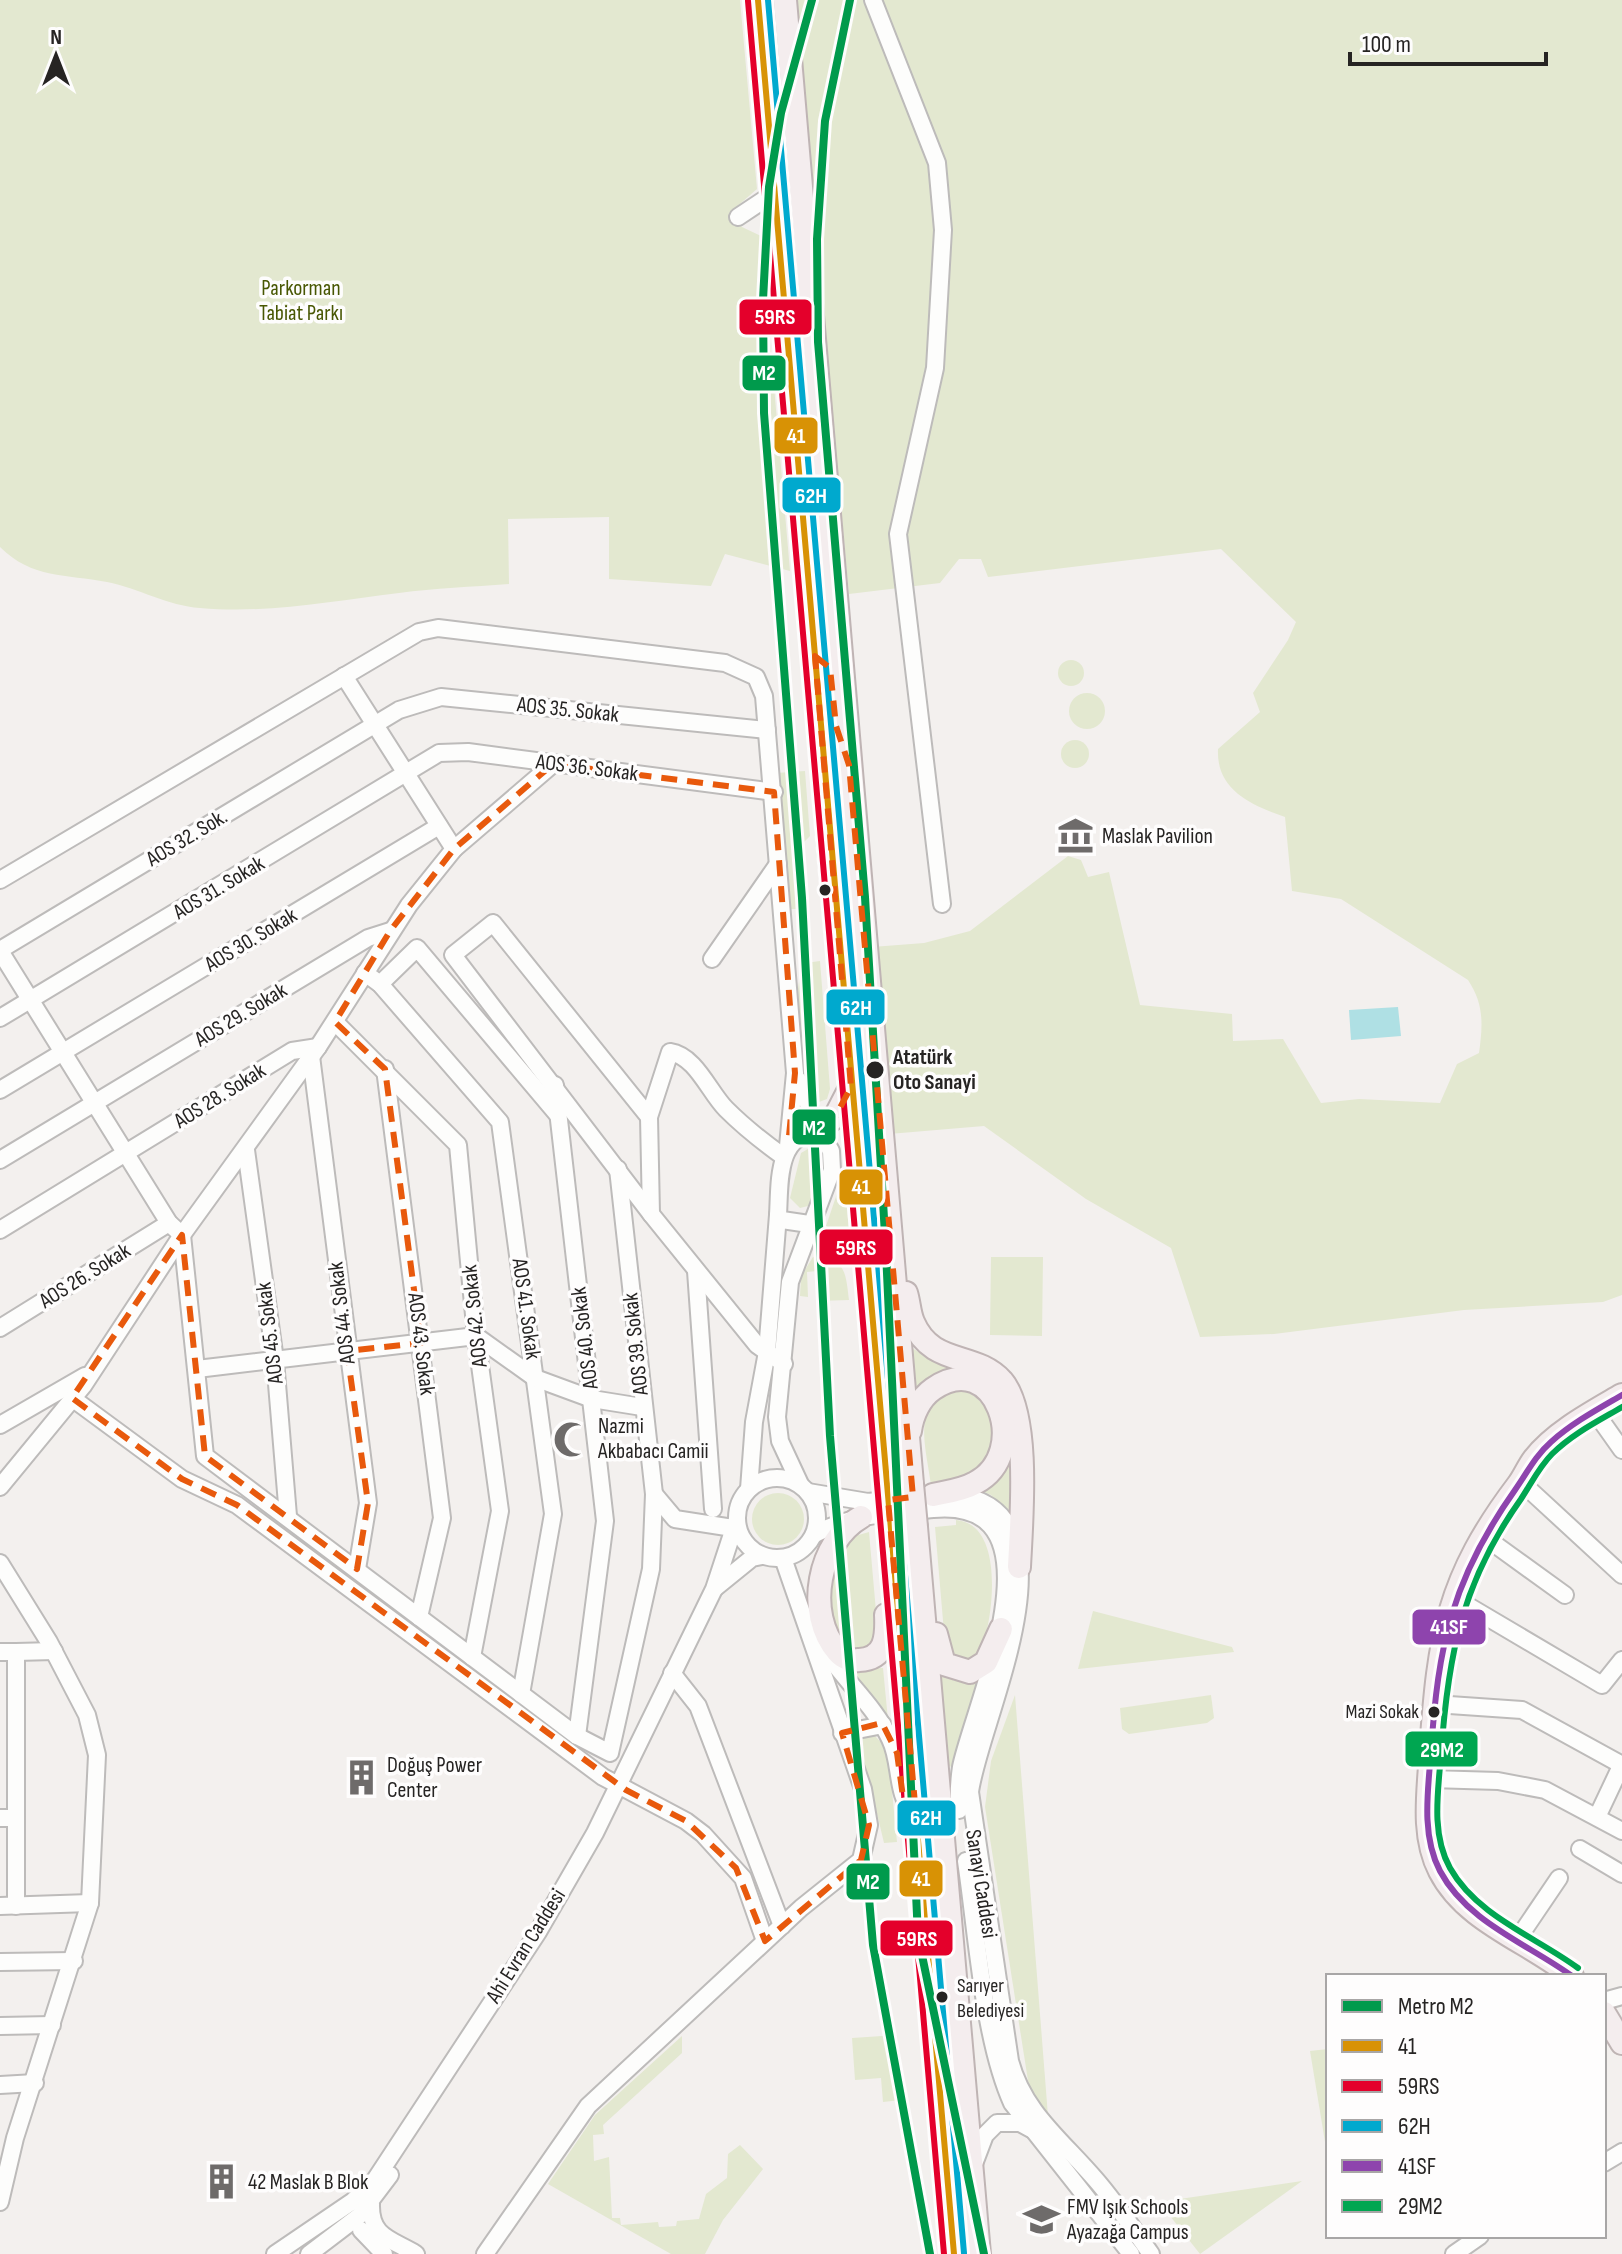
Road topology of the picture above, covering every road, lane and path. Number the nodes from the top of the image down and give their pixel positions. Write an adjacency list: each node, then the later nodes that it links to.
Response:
1 (758, 0): 4 (main road)
2 (785, 0): 11 (main road)
3 (873, 0): 18 (street)
4 (777, 191): 5 (street); 6 (main road)
5 (738, 217)
6 (815, 656): 11 (main road); 32 (main road)
7 (344, 676): 8 (street); 9 (street); 17 (street)
8 (375, 725): 9 (street, AOS 35. Sokak); 12 (street); 20 (street, AOS 32. Sok.)
9 (767, 730): 13 (street)
10 (553, 764): 12 (street, AOS 36. Sokak); 13 (street, AOS 36. Sokak); 15 (street)
11 (849, 765): 49 (main road)
12 (407, 775): 14 (street); 24 (street, AOS 31. Sokak)
13 (774, 792): 16 (street)
14 (439, 826): 15 (street); 28 (street, AOS 30. Sokak)
15 (454, 849): 19 (street)
16 (778, 864): 21 (street); 30 (street)
17 (0, 880)
18 (942, 904)
19 (390, 931): 22 (street); 34 (street, AOS 29. Sokak)
20 (0, 951): 24 (street)
21 (712, 959)
22 (365, 973): 23 (street, AOS 41. Sokak); 26 (street)
23 (380, 984): 35 (street); 60 (street, AOS 41. Sokak)
24 (31, 999): 25 (street, AOS 31. Sokak); 28 (street)
25 (0, 1018)
26 (335, 1022): 27 (street); 29 (street, AOS 42. Sokak)
27 (315, 1052): 38 (street); 40 (street, AOS 28. Sokak); 54 (street, AOS 44. Sokak)
28 (62, 1053): 33 (street, AOS 30. Sokak); 34 (street)
29 (385, 1069): 52 (street, AOS 42. Sokak); 53 (street, AOS 43. Sokak)
30 (795, 1073): 37 (street); 39 (street)
31 (554, 1084): 35 (street, AOS 40. Sokak); 36 (street); 42 (street)
32 (851, 1087): 37 (main road); 89 (main road, bridge)
33 (0, 1090)
34 (94, 1104): 40 (street); 41 (street, AOS 29. Sokak)
35 (558, 1115): 63 (street, AOS 40. Sokak)
36 (649, 1117): 39 (street); 43 (street)
37 (819, 1130): 39 (street); 46 (street)
38 (246, 1150): 48 (street); 56 (street, AOS 45. Sokak)
39 (786, 1151): 44 (street)
40 (126, 1156): 45 (street); 47 (street, AOS 28. Sokak)
41 (0, 1160)
42 (618, 1169): 43 (street); 65 (street, AOS 39. Sokak)
43 (651, 1214): 50 (street)
44 (778, 1215): 46 (street); 55 (street)
45 (169, 1223): 48 (street); 51 (street, AOS 26. Sokak)
46 (809, 1224): 57 (street)
47 (0, 1230)
48 (182, 1235): 58 (street); 59 (street)
49 (893, 1265): 68 (main road); 90 (main road)
50 (696, 1271): 55 (street); 77 (street)
51 (0, 1328)
52 (476, 1336): 53 (street); 60 (street); 102 (street, AOS 42. Sokak)
53 (421, 1343): 54 (street); 98 (street, AOS 43. Sokak)
54 (347, 1351): 56 (street); 91 (street, AOS 44. Sokak)
55 (767, 1352): 57 (street); 74 (street)
56 (275, 1360): 58 (street); 78 (street, AOS 45. Sokak)
57 (784, 1364): 73 (street)
58 (197, 1369): 78 (street)
59 (92, 1372): 62 (street); 67 (street)
60 (535, 1378): 63 (street); 105 (street, AOS 41. Sokak)
61 (1622, 1395): 66 (main road)
62 (72, 1398): 70 (street); 113 (street)
63 (592, 1399): 65 (street); 110 (street, AOS 40. Sokak)
64 (1622, 1406): 66 (main road)
65 (642, 1407): 75 (street, AOS 39. Sokak)
66 (1596, 1415): 69 (street); 71 (main road)
67 (0, 1425)
68 (908, 1448): 76 (main road); 94 (main road, bridge)
69 (1622, 1450)
70 (7, 1470): 72 (street)
71 (1521, 1482): 84 (main road); 92 (street)
72 (0, 1487)
73 (804, 1488): 74 (street); 76 (street); 83 (street)
74 (746, 1492): 77 (street); 82 (street)
75 (654, 1494): 80 (street); 85 (street, AOS 39. Sokak)
76 (933, 1495): 90 (street)
77 (713, 1509): 81 (street)
78 (288, 1516): 91 (street)
79 (861, 1517): 83 (street, Sanayi Caddesi); 89 (main road); 99 (street, Sanayi Caddesi)
80 (675, 1519): 81 (street); 85 (street)
81 (693, 1521): 82 (street)
82 (735, 1525): 86 (street); 93 (street, Ahi Evran Caddesi)
83 (815, 1534): 87 (street)
84 (1482, 1535): 95 (street); 96 (main road)
85 (654, 1542): 110 (street, AOS 39. Sokak)
86 (762, 1556): 87 (street); 93 (street, Ahi Evran Caddesi)
87 (783, 1558): 97 (street)
88 (0, 1563): 100 (street)
89 (894, 1567): 114 (main road)
90 (1019, 1567): 151 (street, Sanayi Caddesi)
91 (357, 1569): 98 (street)
92 (1622, 1575)
93 (714, 1589): 104 (street, Ahi Evran Caddesi)
94 (921, 1594): 99 (main road); 137 (main road)
95 (1565, 1595)
96 (1453, 1597): 103 (street); 106 (main road)
97 (802, 1605): 107 (street); 109 (street)
98 (419, 1617): 102 (street)
99 (1001, 1629): 135 (street, Sanayi Caddesi)
100 (54, 1651): 101 (street); 121 (street)
101 (8, 1652): 108 (street)
102 (472, 1657): 105 (street)
103 (1622, 1660)
104 (672, 1673): 113 (street, Ahi Evran Caddesi); 123 (street)
105 (521, 1694): 110 (street)
106 (1435, 1704): 111 (street); 112 (main road)
107 (883, 1725): 109 (street); 114 (street)
108 (8, 1730): 116 (street)
109 (842, 1733): 123 (street)
110 (577, 1736)
111 (1622, 1764): 115 (street)
112 (1430, 1779): 115 (street); 124 (main road)
113 (621, 1788): 125 (street); 139 (street, Ahi Evran Caddesi); 143 (street, Ahi Evran Caddesi)
114 (916, 1815): 148 (main road)
115 (1597, 1817): 117 (street)
116 (8, 1818): 122 (street)
117 (1622, 1831)
118 (1580, 1849): 119 (street)
119 (1622, 1874)
120 (1559, 1878): 124 (street)
121 (90, 1903): 122 (street); 126 (street)
122 (8, 1906)
123 (782, 1926): 125 (street)
124 (1517, 1940): 128 (main road)
125 (765, 1941): 147 (street)
126 (74, 1961): 127 (street); 130 (street)
127 (0, 1962)
128 (1569, 1974)
129 (1606, 2016): 132 (main road)
130 (52, 2025): 131 (street); 133 (street)
131 (0, 2026)
132 (1622, 2043)
133 (35, 2083): 134 (street); 136 (street)
134 (0, 2085)
135 (1036, 2133): 137 (street); 150 (street, Sanayi Caddesi)
136 (8, 2138): 138 (street)
137 (972, 2170): 149 (main road)
138 (0, 2202)
139 (371, 2204): 140 (street, Ahi Evran Caddesi); 146 (street)
140 (344, 2230): 144 (street, Ahi Evran Caddesi); 145 (street)
141 (1477, 2238): 152 (street)
142 (1490, 2238): 153 (street)
143 (275, 2254)
144 (309, 2254)
145 (384, 2254)
146 (416, 2254)
147 (485, 2254)
148 (954, 2254)
149 (979, 2254)
150 (1131, 2254)
151 (1151, 2254)
152 (1454, 2254)
153 (1466, 2254)

